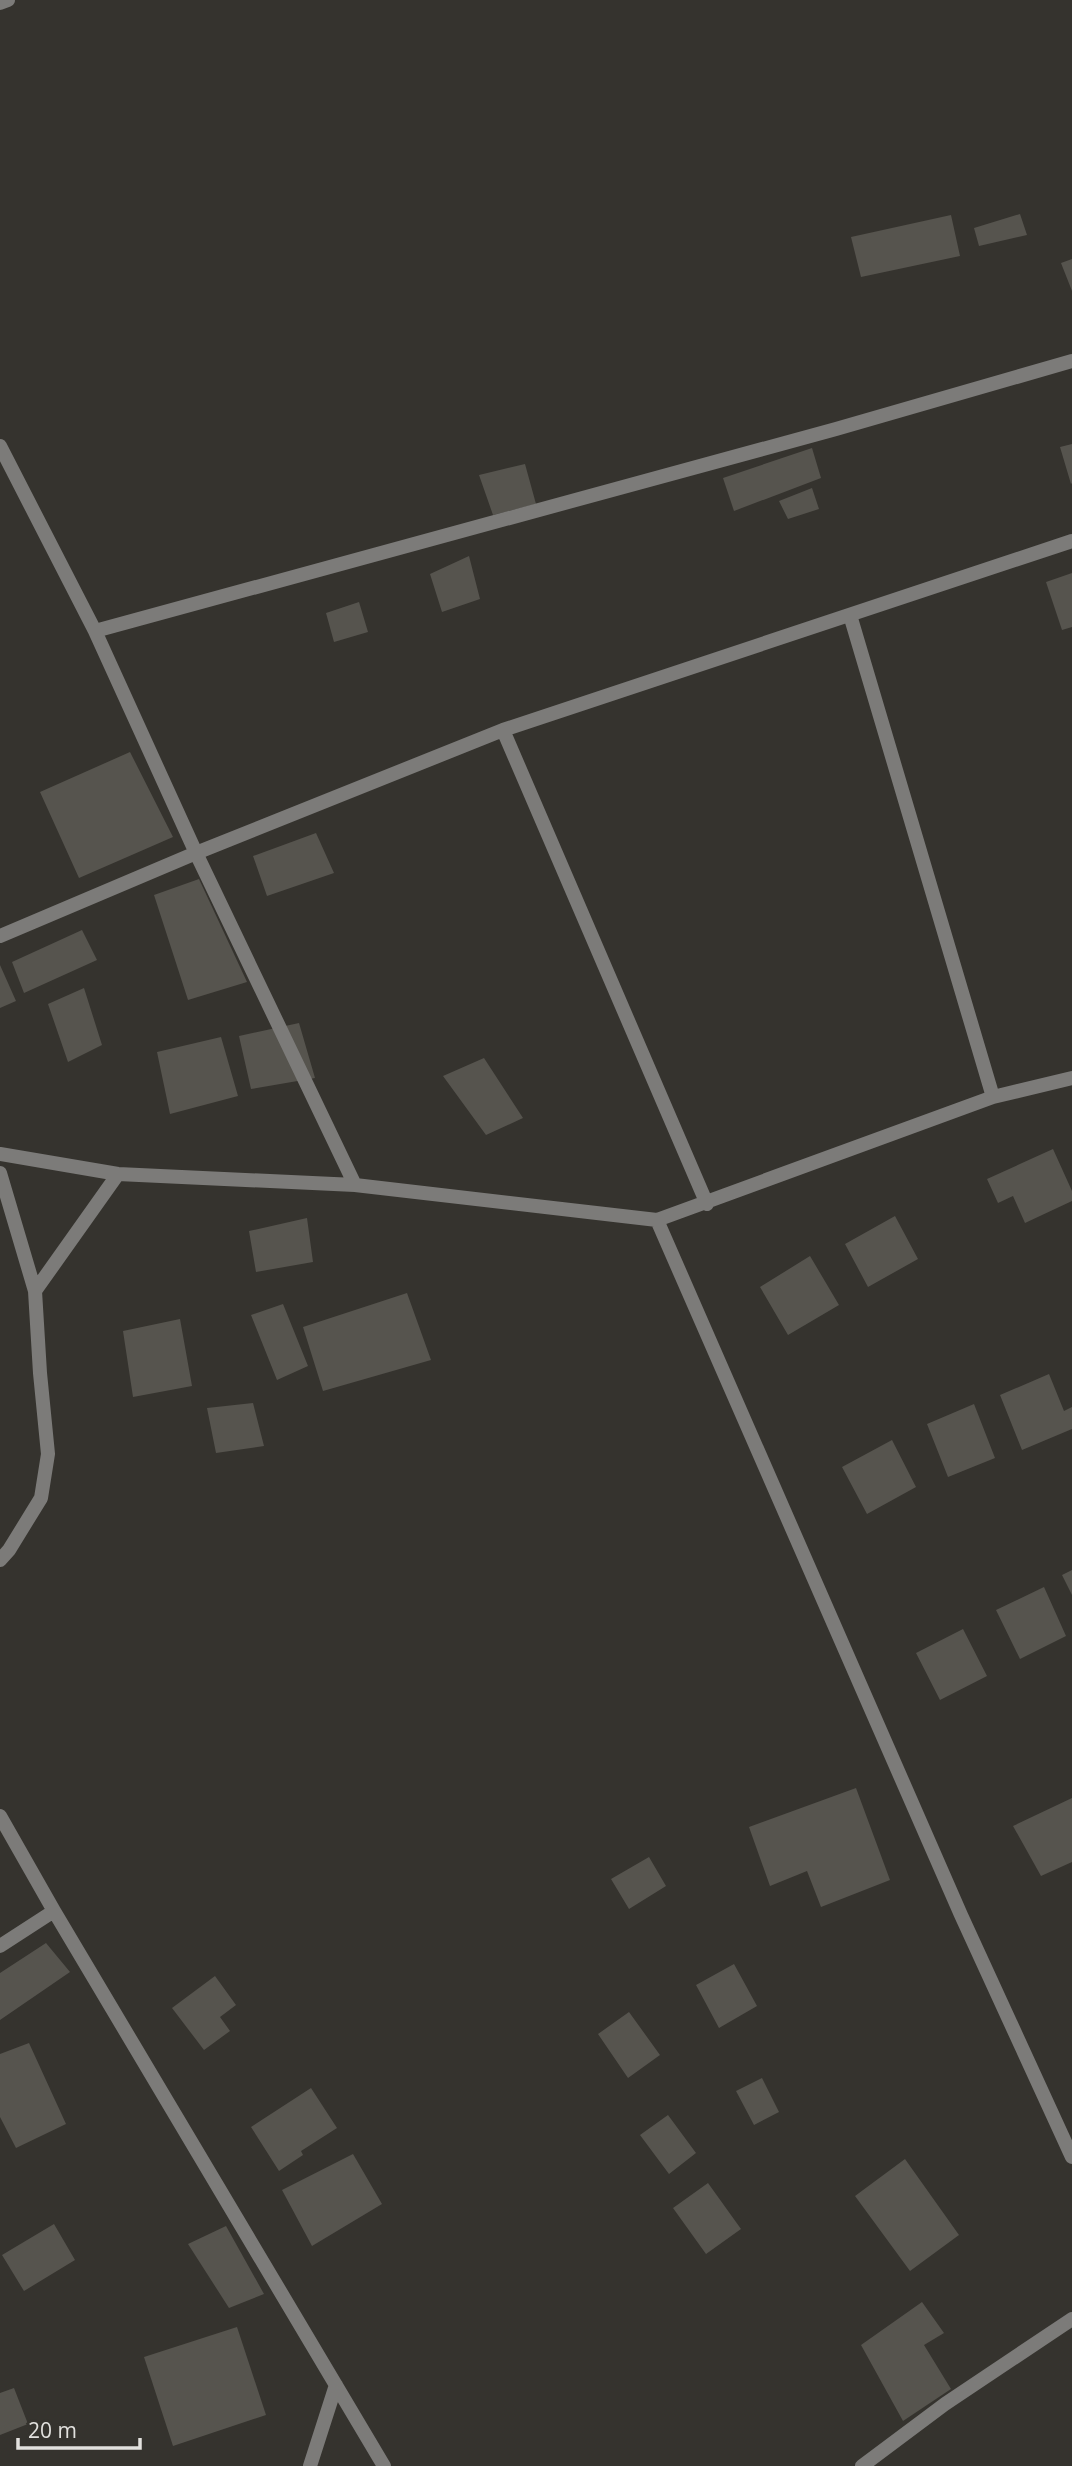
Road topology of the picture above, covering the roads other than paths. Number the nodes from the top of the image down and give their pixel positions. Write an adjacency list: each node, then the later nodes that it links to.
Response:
1 (8, 0): 2 (street)
2 (0, 3)
3 (1072, 361): 7 (street)
4 (0, 446): 7 (street)
5 (1072, 541): 6 (street)
6 (850, 615): 8 (street); 12 (street)
7 (95, 631): 9 (street)
8 (503, 730): 9 (street); 17 (street)
9 (196, 853): 10 (street); 16 (street)
10 (0, 936)
11 (1072, 1078): 12 (street)
12 (993, 1097): 17 (street)
13 (0, 1154): 15 (street)
14 (0, 1173): 19 (street)
15 (118, 1174): 16 (street); 19 (street)
16 (355, 1185): 18 (street)
17 (707, 1204): 18 (street)
18 (657, 1220): 24 (street)
19 (35, 1291): 20 (street)
20 (0, 1560)
21 (0, 1816): 22 (street)
22 (54, 1912): 23 (street); 26 (street)
23 (0, 1946)
24 (1072, 2157)
25 (1072, 2319): 29 (street)
26 (336, 2385): 27 (street); 28 (street)
27 (310, 2466)
28 (384, 2466)
29 (862, 2466)

